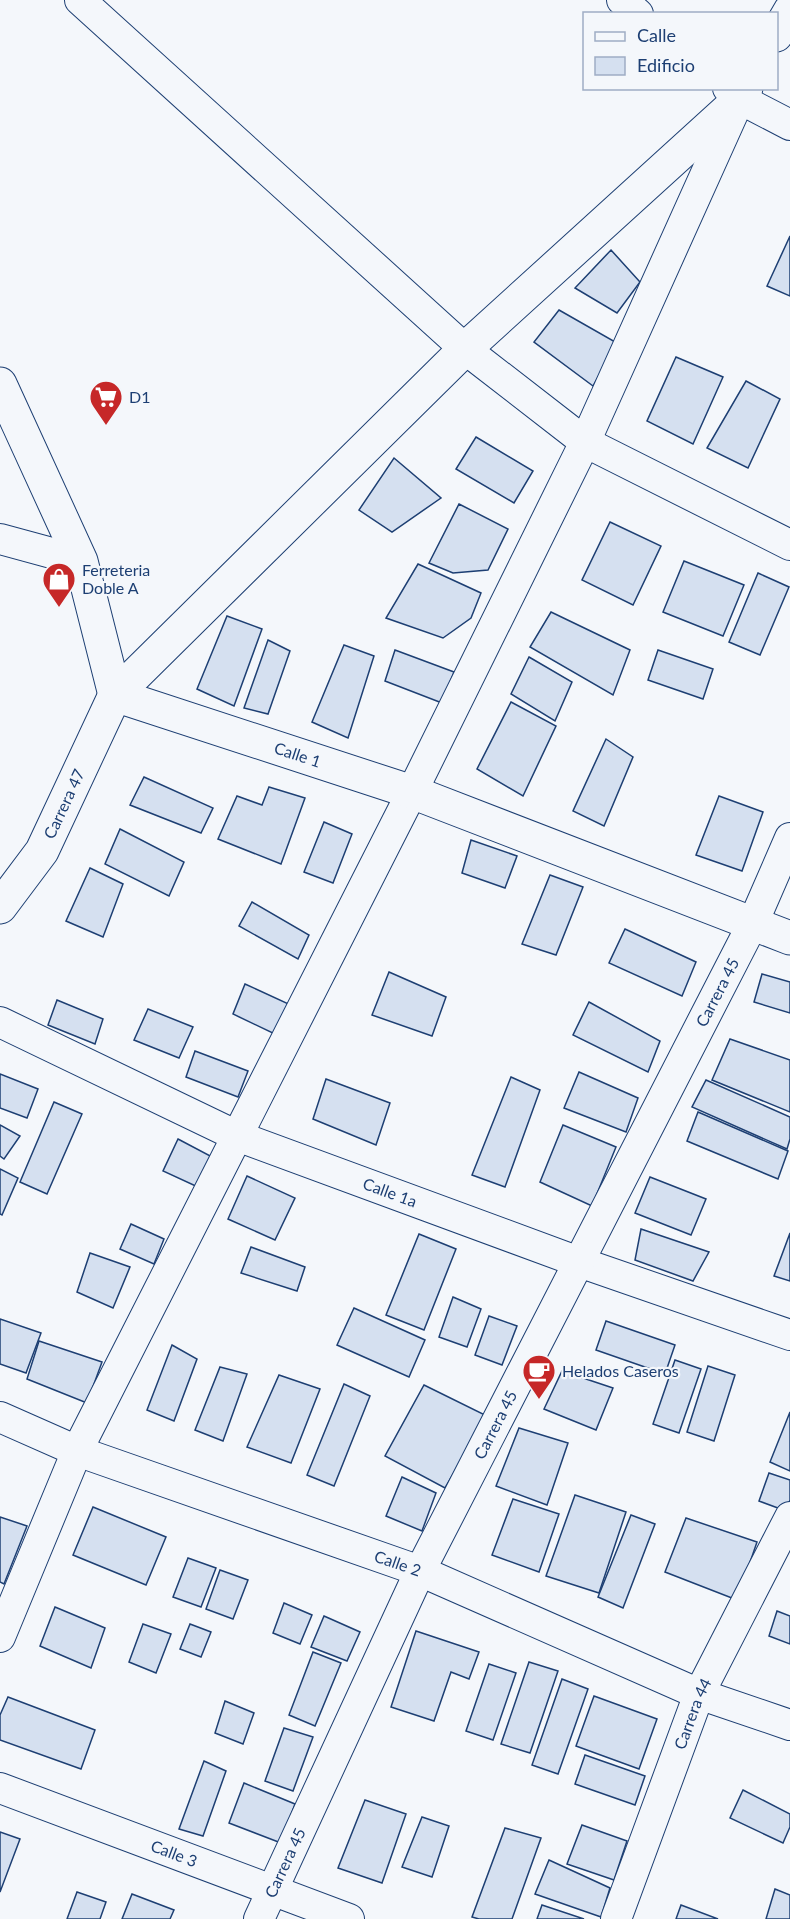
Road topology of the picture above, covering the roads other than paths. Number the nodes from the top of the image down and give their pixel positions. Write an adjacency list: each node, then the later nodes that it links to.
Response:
1 (80, 0): 8 (street)
2 (622, 0): 4 (street)
3 (790, 11): 5 (main road)
4 (636, 12)
5 (778, 33)
6 (738, 92): 7 (street); 8 (main road); 10 (street)
7 (790, 125)
8 (465, 349): 10 (street); 14 (main road)
9 (0, 384): 13 (main road)
10 (585, 442): 12 (street); 15 (street)
11 (0, 539): 13 (street)
12 (790, 545)
13 (81, 561): 14 (main road)
14 (115, 695): 15 (main road, Calle 1); 17 (main road, Carrera 47)
15 (412, 792): 18 (main road, Calle 1); 21 (street)
16 (790, 838): 18 (street, Carrera 45)
17 (0, 907)
18 (753, 923): 19 (main road, Calle 1); 22 (street, Carrera 45)
19 (790, 938)
20 (0, 1022): 21 (street, Calle 1a)
21 (237, 1136): 22 (street, Calle 1a); 25 (street)
22 (579, 1262): 23 (street, Calle 1a); 27 (street, Carrera 45)
23 (790, 1335)
24 (0, 1417): 25 (street, Calle 2)
25 (77, 1451): 27 (street, Calle 2); 28 (street)
26 (790, 1517): 29 (street, Carrera 44)
27 (420, 1571): 29 (street, Calle 2); 32 (street, Carrera 45)
28 (0, 1637)
29 (699, 1694): 30 (street, Calle 2); 35 (street, Carrera 44)
30 (790, 1725)
31 (0, 1788): 32 (street, Calle 3)
32 (271, 1891): 33 (street, Carrera 45); 34 (street, Calle 3)
33 (259, 1919)
34 (349, 1919)
35 (616, 1919)

